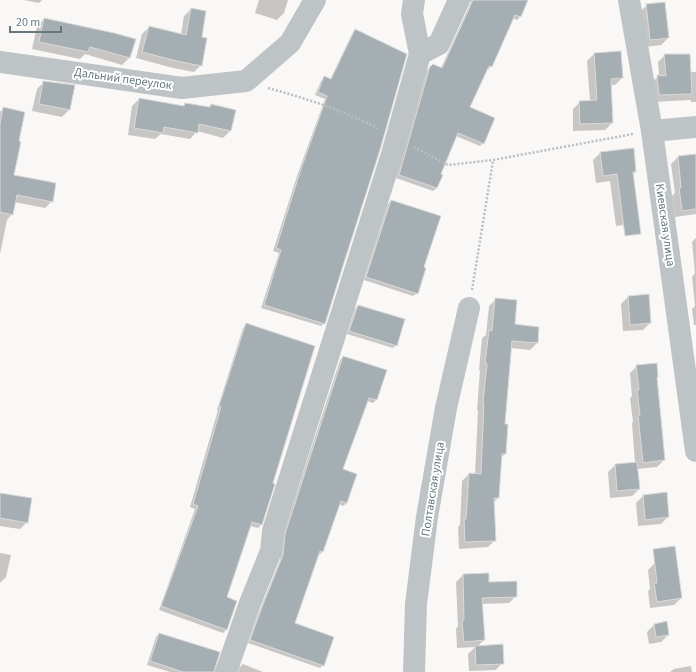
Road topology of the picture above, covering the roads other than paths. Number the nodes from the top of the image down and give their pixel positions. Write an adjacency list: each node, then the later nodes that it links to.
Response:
1 (315, 0): 6 (street, Дальний переулок)
2 (414, 0): 5 (street)
3 (459, 0): 5 (street)
4 (629, 0): 8 (street, Киевская улица)
5 (420, 54): 11 (street)
6 (0, 62)
7 (696, 127): 8 (street)
8 (652, 131): 10 (street, Киевская улица)
9 (469, 308): 12 (street, Полтавская улица)
10 (696, 451)
11 (226, 672)
12 (414, 672)

